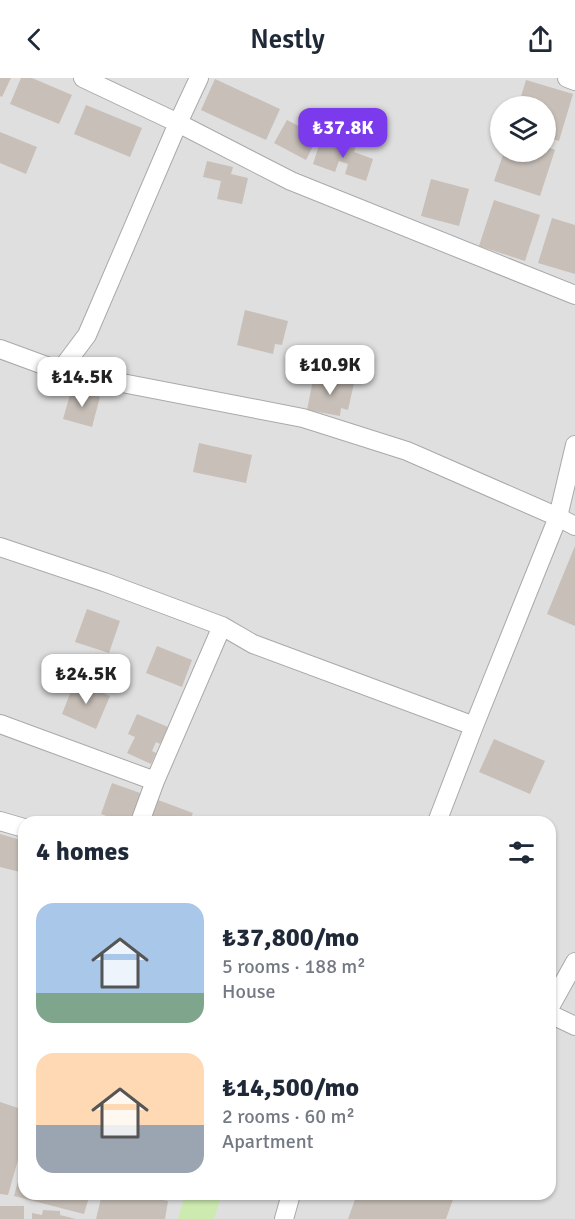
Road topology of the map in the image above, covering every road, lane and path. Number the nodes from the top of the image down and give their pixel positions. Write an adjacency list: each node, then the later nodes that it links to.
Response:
1 (83, 78): 5 (street)
2 (199, 78): 5 (street)
3 (567, 78): 4 (street)
4 (575, 81)
5 (178, 123): 6 (street); 8 (street)
6 (575, 295)
7 (0, 349): 8 (street)
8 (60, 371): 10 (street)
9 (575, 445): 10 (street)
10 (558, 517): 11 (street); 15 (street)
11 (575, 526)
12 (0, 547): 13 (street)
13 (222, 626): 15 (street); 16 (street)
14 (0, 724): 16 (street)
15 (474, 726): 18 (street)
16 (155, 781): 17 (street)
17 (142, 816)
18 (439, 816)
19 (0, 821): 20 (street)
20 (18, 826)
21 (575, 962): 22 (street)
22 (556, 996)
23 (556, 1017): 24 (street)
24 (575, 1026)
25 (289, 1200): 26 (street)
26 (284, 1219)

